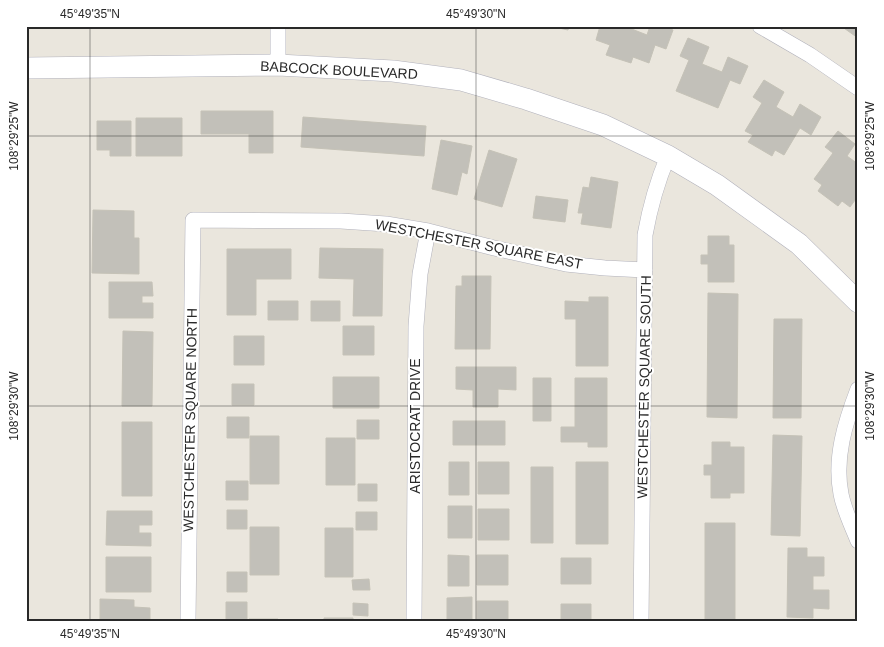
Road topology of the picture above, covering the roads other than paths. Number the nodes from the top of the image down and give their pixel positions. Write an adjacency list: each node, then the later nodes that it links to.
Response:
1 (278, 26): 3 (street)
2 (760, 26): 5 (street)
3 (278, 65): 4 (street, BABCOCK BOULEVARD); 6 (street, BABCOCK BOULEVARD)
4 (26, 68)
5 (858, 88)
6 (668, 156): 9 (street, WESTCHESTER SQUARE SOUTH); 10 (street, BABCOCK BOULEVARD)
7 (193, 220): 8 (street, WESTCHESTER SQUARE EAST); 13 (street, WESTCHESTER SQUARE NORTH)
8 (428, 232): 9 (street, WESTCHESTER SQUARE EAST); 14 (street, ARISTOCRAT DRIVE)
9 (644, 270): 15 (street, WESTCHESTER SQUARE SOUTH)
10 (858, 302)
11 (858, 390): 12 (street)
12 (858, 541)
13 (188, 621)
14 (414, 621)
15 (641, 621)

